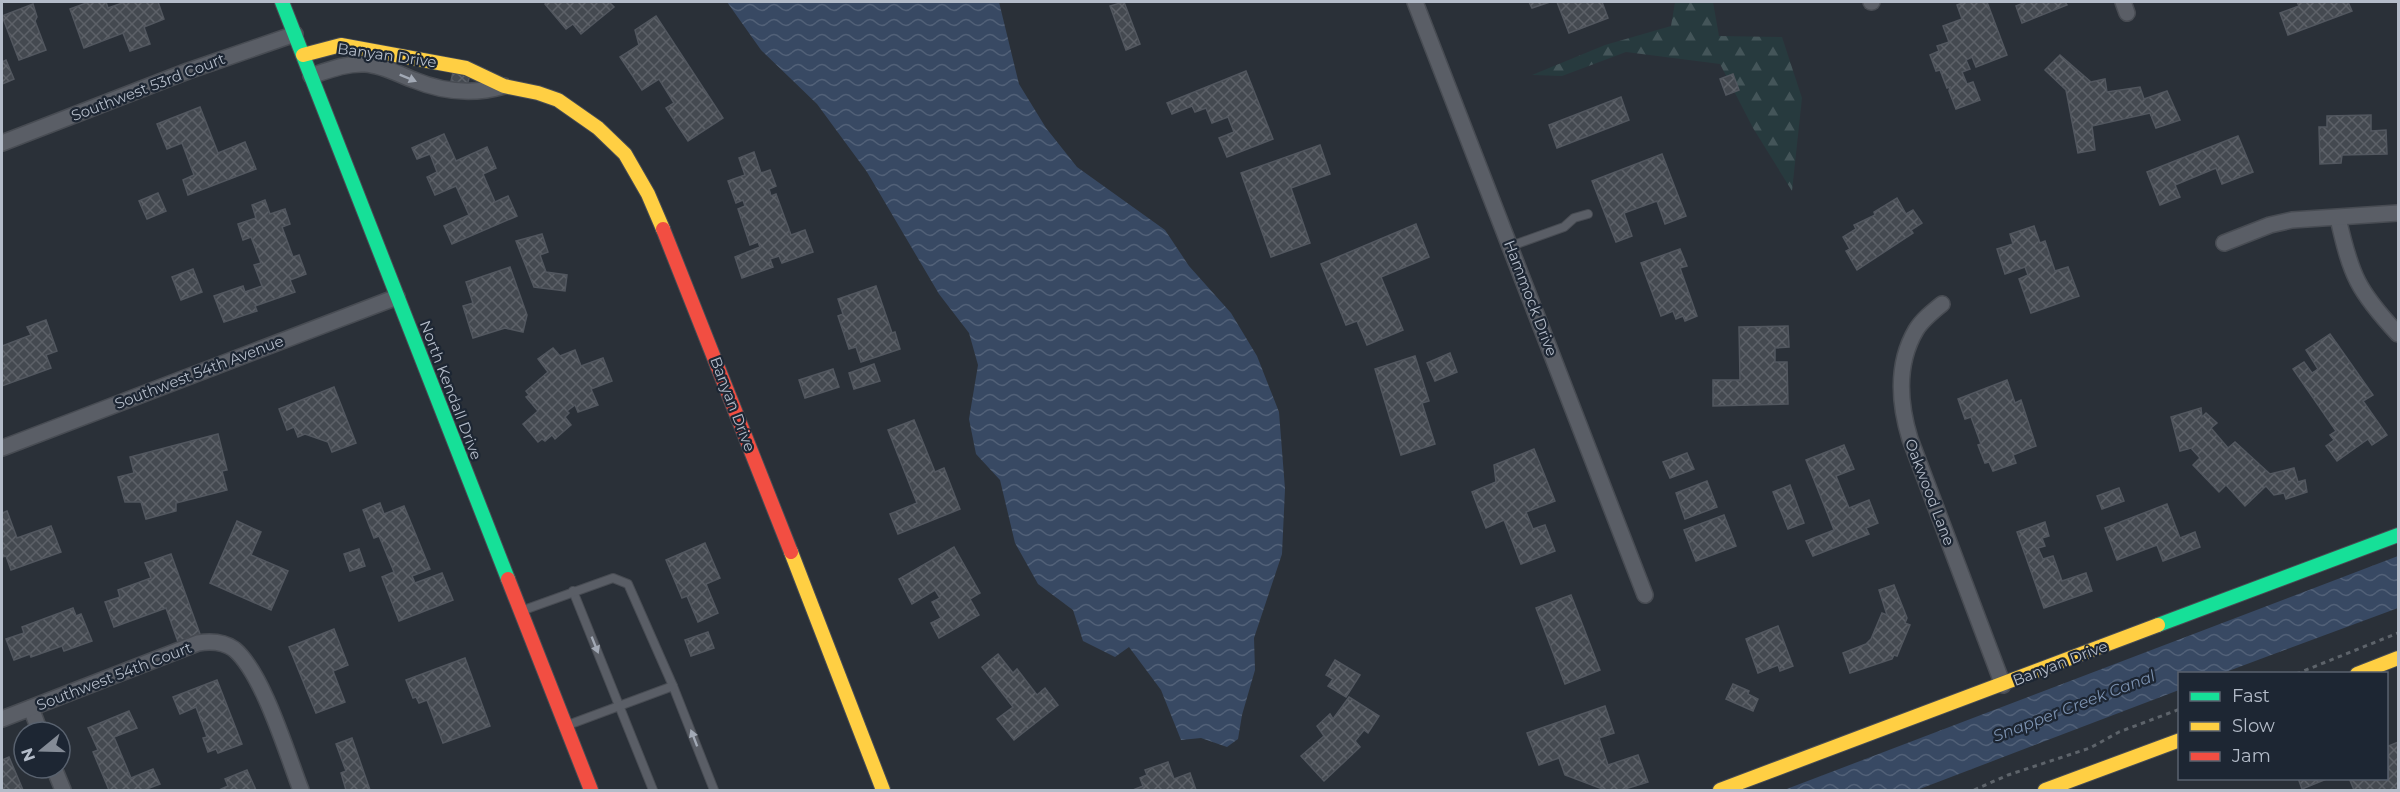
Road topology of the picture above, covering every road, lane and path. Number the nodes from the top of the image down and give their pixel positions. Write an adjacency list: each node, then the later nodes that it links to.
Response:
1 (282, 2): 3 (street, North Kendall Drive)
2 (1415, 2): 12 (street, Hammock Drive)
3 (295, 34): 4 (street, North Kendall Drive); 7 (street, Southwest 53rd Court)
4 (303, 55): 5 (street, North Kendall Drive); 6 (street, Banyan Drive)
5 (311, 76): 6 (street, Banyan Drive, one-way to 6); 13 (street, North Kendall Drive)
6 (504, 86): 38 (street, Banyan Drive)
7 (2, 143)
8 (2398, 213): 10 (street)
9 (1588, 214): 12 (lane)
10 (2338, 218): 11 (street); 15 (street)
11 (2224, 243)
12 (1511, 246): 19 (street, Hammock Drive)
13 (397, 297): 16 (street, Southwest 54th Avenue); 20 (street, North Kendall Drive)
14 (1942, 304): 25 (street, Oakwood Lane)
15 (2398, 334)
16 (2, 448)
17 (2398, 535): 25 (street, Banyan Drive)
18 (573, 591): 20 (lane); 26 (lane); 27 (lane, one-way to 27)
19 (1645, 595)
20 (520, 611): 32 (street, North Kendall Drive)
21 (2398, 633): 23 (path)
22 (2398, 658): 24 (street)
23 (2301, 672)
24 (2362, 672)
25 (2003, 685): 39 (street, Banyan Drive)
26 (673, 686): 27 (lane); 37 (lane, one-way to 26)
27 (620, 705): 32 (lane); 36 (lane)
28 (31, 708): 30 (street, Southwest 54th Court); 31 (street); 34 (street, Southwest 54th Court)
29 (2178, 710): 40 (path)
30 (2, 719)
31 (36, 720)
32 (565, 726): 35 (street, North Kendall Drive)
33 (2178, 741): 41 (street)
34 (301, 790)
35 (591, 790)
36 (653, 790)
37 (714, 790)
38 (883, 790)
39 (1720, 790)
40 (1974, 790)
41 (2045, 790)

